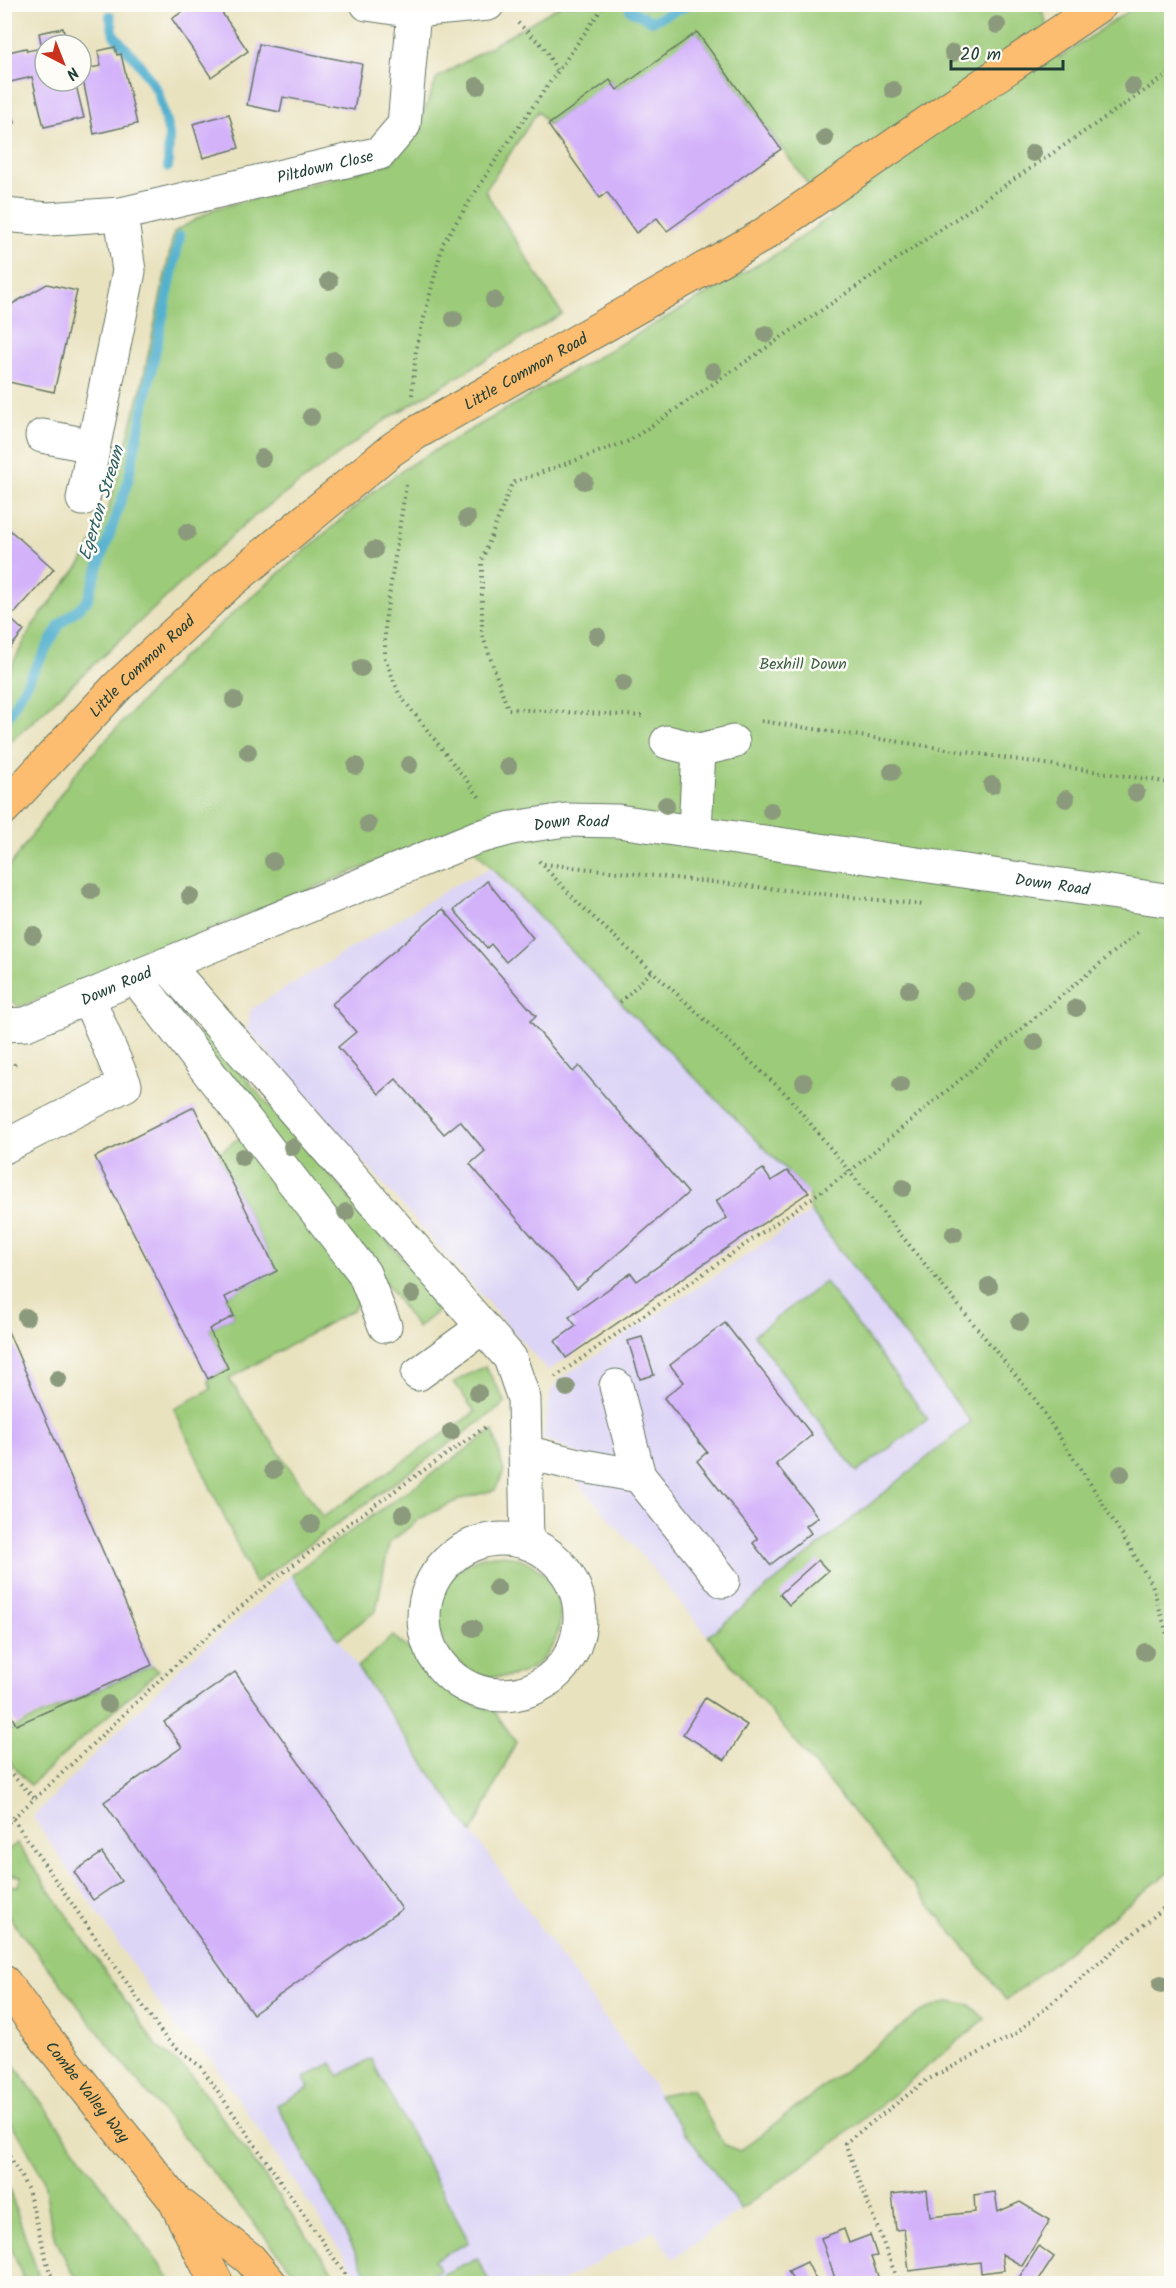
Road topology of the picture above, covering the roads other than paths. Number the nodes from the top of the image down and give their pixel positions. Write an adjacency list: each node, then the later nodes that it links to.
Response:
1 (367, 4): 4 (street)
2 (486, 5): 4 (street)
3 (1085, 9): 13 (main road, Little Common Road)
4 (414, 10): 5 (street, Piltdown Close)
5 (121, 214): 6 (street, Piltdown Close); 8 (street)
6 (4, 215)
7 (42, 436): 8 (street)
8 (93, 446): 9 (street)
9 (83, 499)
10 (743, 731): 12 (street)
11 (667, 742): 12 (street)
12 (699, 750): 14 (street)
13 (4, 808)
14 (695, 831): 15 (street, Down Road); 16 (street, Down Road)
15 (1172, 901)
16 (166, 964): 17 (street, Down Road); 22 (street)
17 (135, 977): 18 (street, Down Road); 21 (street)
18 (88, 997): 19 (street, Down Road); 20 (street)
19 (4, 1025)
20 (4, 1147)
21 (385, 1326)
22 (483, 1327): 23 (street); 25 (street)
23 (418, 1374)
24 (616, 1386): 26 (street)
25 (525, 1452): 26 (street); 27 (street)
26 (639, 1476): 28 (street)
27 (527, 1541): 27 (street)
28 (723, 1581)
29 (4, 1982): 30 (main road, Combe Valley Way)
30 (174, 2199): 31 (main road, Combe Valley Way); 32 (main road, Combe Valley Way)
31 (217, 2283)
32 (271, 2283)

